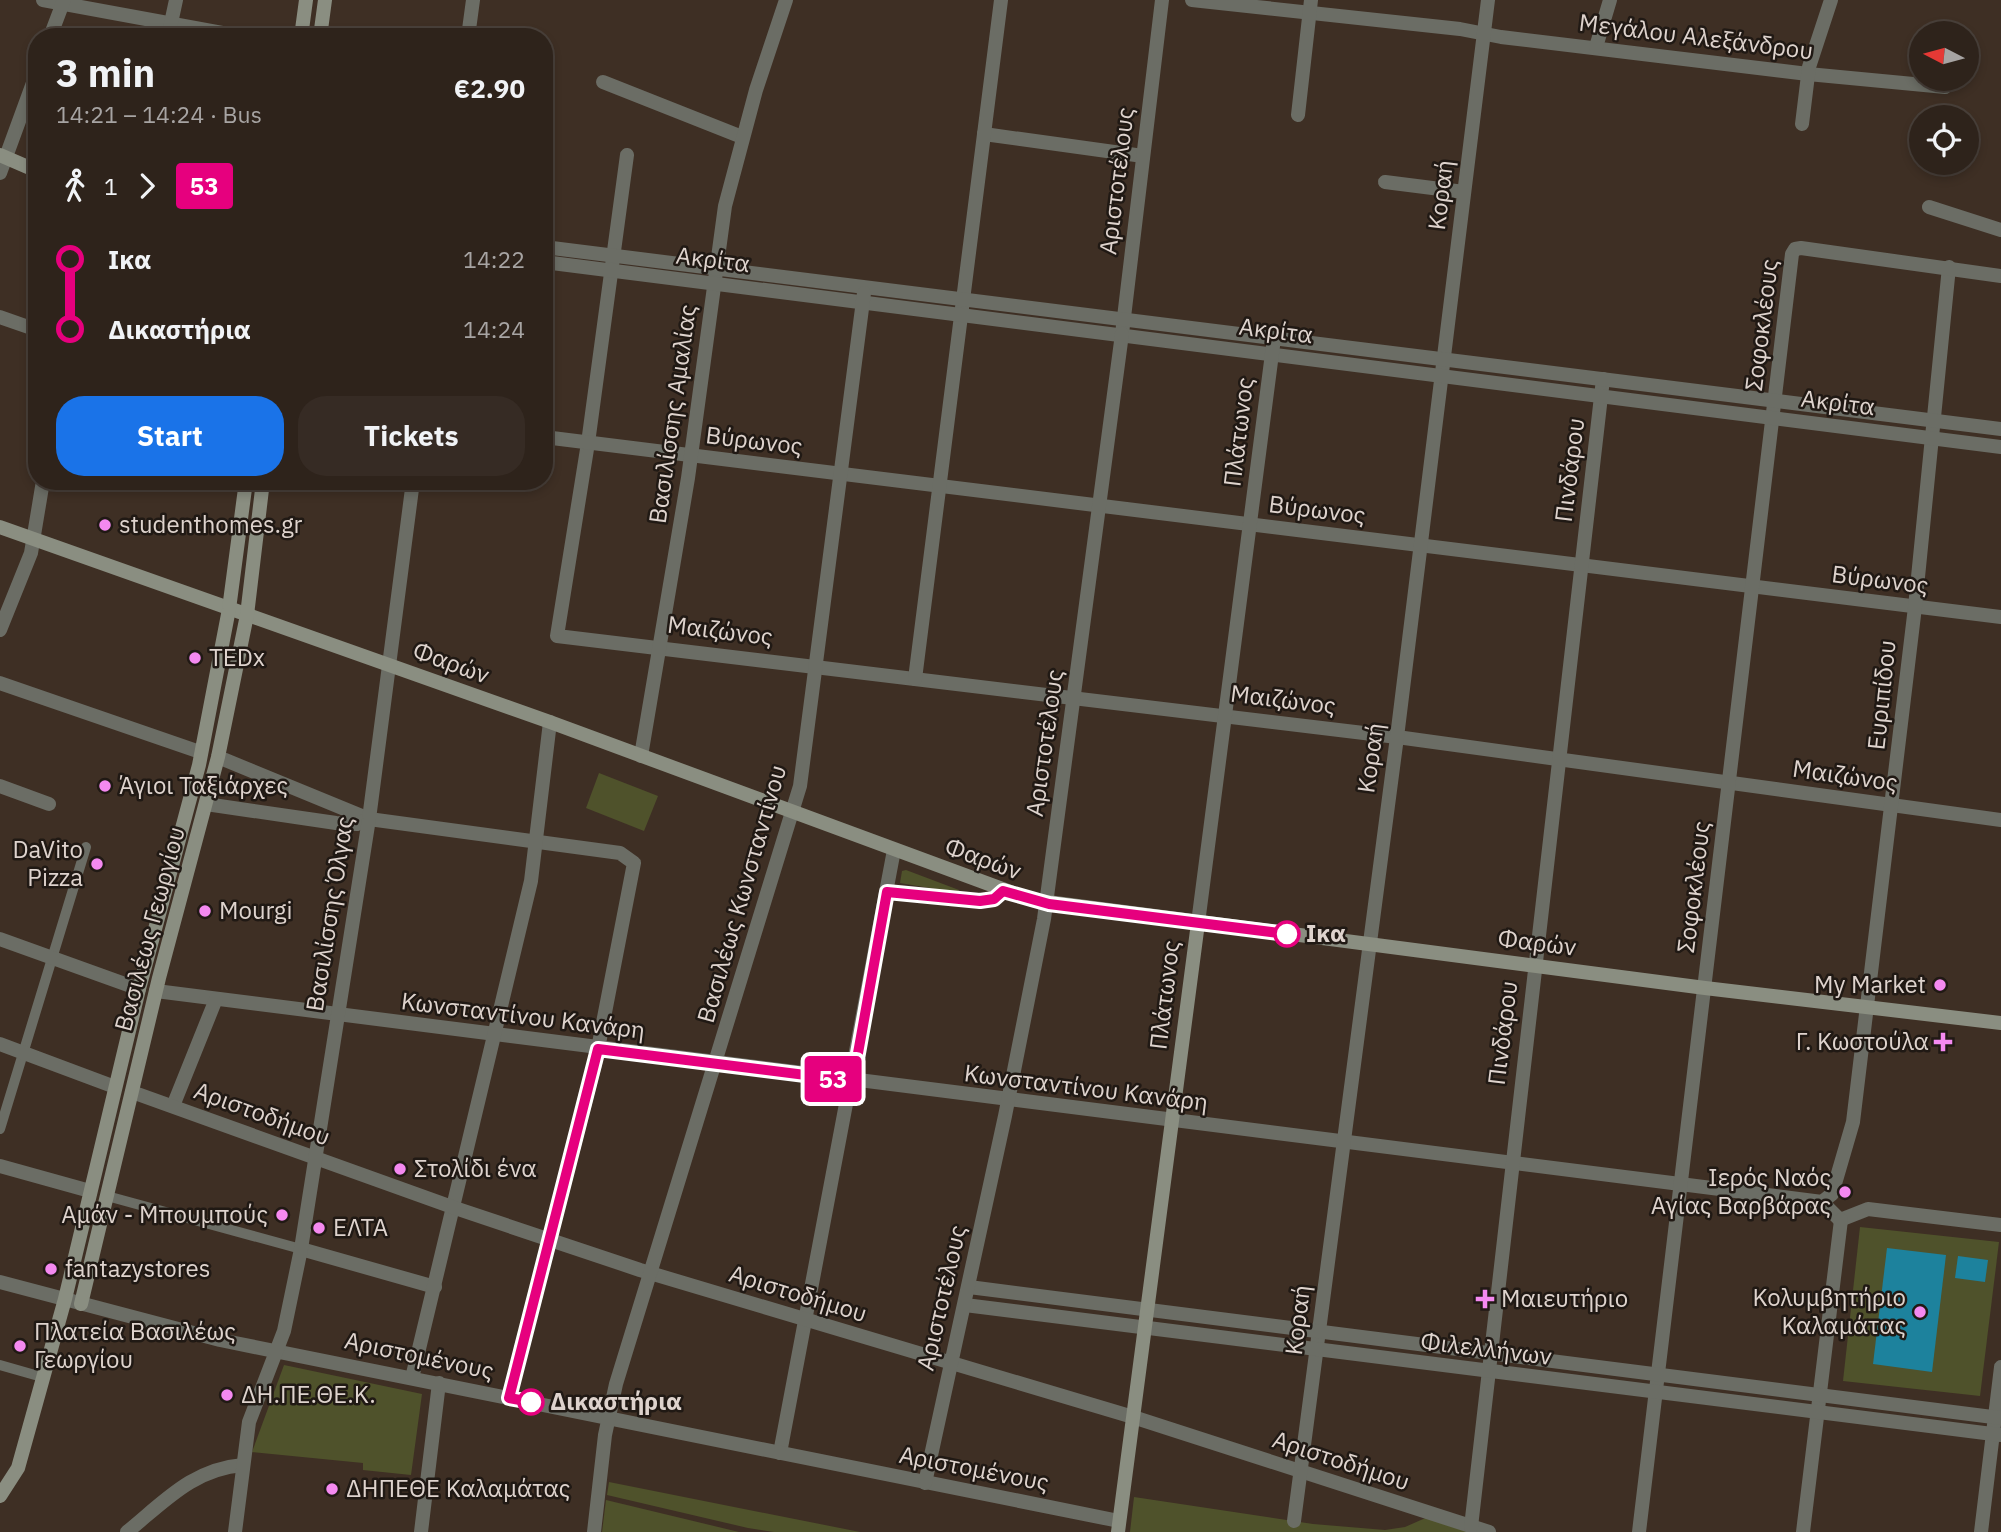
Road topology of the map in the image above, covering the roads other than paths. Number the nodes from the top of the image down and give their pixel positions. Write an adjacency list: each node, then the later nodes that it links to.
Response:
1 (43, 0): 13 (street)
2 (176, 0): 17 (street)
3 (306, 0): 18 (main road)
4 (325, 0): 19 (main road)
5 (473, 0): 20 (street)
6 (786, 0): 30 (street, Βασιλίσσης Αμαλίας)
7 (1001, 0): 29 (street)
8 (1162, 0): 33 (street, Αριστοτέλους)
9 (1192, 0): 14 (street, Μεγάλου Αλεξάνδρου)
10 (1488, 0): 21 (street, Κοραή)
11 (1610, 0): 22 (street)
12 (1831, 0): 23 (street)
13 (63, 2): 15 (street); 16 (street)
14 (1310, 6): 21 (street, Μεγάλου Αλεξάνδρου); 27 (street)
15 (53, 28)
16 (158, 28)
17 (170, 28)
18 (302, 28)
19 (321, 28)
20 (469, 28)
21 (1483, 33): 22 (street, Μεγάλου Αλεξάνδρου); 37 (street, Κοραή)
22 (1596, 47): 23 (street, Μεγάλου Αλεξάνδρου)
23 (1808, 74): 25 (street, Μεγάλου Αλεξάνδρου); 28 (street)
24 (603, 82): 30 (street)
25 (1909, 84)
26 (28, 94): 32 (street)
27 (1298, 115)
28 (1802, 124)
29 (984, 134): 33 (street); 47 (street)
30 (742, 137): 44 (street, Βασιλίσσης Αμαλίας)
31 (626, 155): 42 (street)
32 (3, 156): 34 (main road); 35 (street)
33 (1143, 156): 49 (street, Αριστοτέλους)
34 (28, 167)
35 (0, 173)
36 (1385, 181): 37 (street)
37 (1464, 192): 54 (street, Κοραή)
38 (1929, 207): 39 (street)
39 (2001, 230)
40 (553, 249): 42 (street, Ακρίτα)
41 (553, 262): 42 (street, Ακρίτα)
42 (611, 263): 44 (street, Ακρίτα); 64 (street)
43 (1949, 267): 45 (street); 58 (street, Σοφοκλέους); 60 (street, Ευριπίδου)
44 (715, 276): 46 (street, Ακρίτα); 66 (street, Βασιλίσσης Αμαλίας)
45 (2001, 276)
46 (864, 294): 47 (street, Ακρίτα); 67 (street, Βασιλέως Κωνσταντίνου)
47 (962, 307): 49 (street, Ακρίτα); 51 (street, Ακρίτα); 68 (street)
48 (0, 317): 50 (street)
49 (1123, 319): 51 (street, Αριστοτέλους); 52 (street, Ακρίτα)
50 (28, 327)
51 (1122, 334): 53 (street, Ακρίτα); 73 (street, Αριστοτέλους)
52 (1274, 338): 53 (street, Πλάτωνος); 54 (street, Ακρίτα)
53 (1272, 354): 55 (street, Ακρίτα); 74 (street, Πλάτωνος)
54 (1444, 359): 55 (street, Κοραή); 56 (street, Ακρίτα)
55 (1442, 375): 57 (street, Ακρίτα); 77 (street, Κοραή)
56 (1603, 379): 57 (street, Πινδάρου); 58 (street, Ακρίτα)
57 (1601, 396): 59 (street, Ακρίτα); 78 (street, Πινδάρου)
58 (1775, 400): 59 (street, Σοφοκλέους); 60 (street, Ακρίτα)
59 (1773, 418): 63 (street, Ακρίτα); 79 (street, Σοφοκλέους)
60 (1933, 420): 61 (street, Ακρίτα); 63 (street, Ευριπίδου)
61 (2001, 429)
62 (553, 438): 64 (street, Βύρωνος)
63 (1931, 438): 65 (street, Ακρίτα); 80 (street, Ευριπίδου)
64 (588, 443): 66 (street, Βύρωνος); 85 (street, Μαιζώνος)
65 (2001, 447)
66 (691, 456): 67 (street, Βύρωνος); 85 (street, Βασιλίσσης Αμαλίας)
67 (841, 474): 68 (street, Βύρωνος); 87 (street, Βασιλέως Κωνσταντίνου)
68 (940, 486): 73 (street, Βύρωνος); 88 (street)
69 (41, 490): 76 (street)
70 (245, 490): 81 (main road, Βασιλέως Γεωργίου)
71 (262, 490): 82 (main road, Βασιλέως Γεωργίου)
72 (412, 490): 86 (street, Βασιλίσσης Όλγας)
73 (1100, 506): 74 (street, Βύρωνος); 90 (street, Αριστοτέλους)
74 (1250, 525): 77 (street, Βύρωνος); 91 (street, Πλάτωνος)
75 (0, 527): 76 (main road, Φαρών)
76 (34, 539): 81 (main road, Φαρών); 84 (street)
77 (1422, 546): 78 (street, Βύρωνος); 93 (street, Κοραή)
78 (1581, 566): 79 (street, Βύρωνος); 97 (street, Πινδάρου)
79 (1753, 587): 80 (street, Βύρωνος); 98 (street, Σοφοκλέους)
80 (1914, 607): 83 (street, Βύρωνος); 102 (street, Ευριπίδου)
81 (229, 609): 82 (main road, Φαρών); 94 (main road, Βασιλέως Γεωργίου)
82 (247, 615): 86 (main road, Φαρών); 96 (main road, Βασιλέως Γεωργίου)
83 (2001, 617)
84 (0, 630)
85 (660, 646): 87 (street, Μαιζώνος); 95 (street, Βασιλίσσης Αμαλίας)
86 (389, 665): 92 (main road, Φαρών); 104 (street, Βασιλίσσης Όλγας)
87 (817, 666): 88 (street, Μαιζώνος); 103 (street, Βασιλέως Κωνσταντίνου)
88 (915, 679): 90 (street, Μαιζώνος)
89 (0, 683): 94 (street)
90 (1074, 699): 91 (street, Μαιζώνος); 111 (street, Αριστοτέλους)
91 (1224, 716): 93 (street, Μαιζώνος); 112 (street, Πλάτωνος)
92 (550, 722): 95 (main road, Φαρών); 106 (street)
93 (1397, 737): 97 (street, Μαιζώνος); 114 (street, Κοραή)
94 (200, 752): 118 (main road, Βασιλέως Γεωργίου)
95 (641, 756): 103 (main road, Φαρών)
96 (218, 757): 101 (main road, Βασιλέως Γεωργίου); 104 (street)
97 (1558, 759): 98 (street, Μαιζώνος); 116 (street, Πινδάρου)
98 (1730, 783): 102 (street, Μαιζώνος); 117 (street, Σοφοκλέους)
99 (0, 786): 100 (street)
100 (49, 804)
101 (206, 804): 104 (street); 119 (main road, Βασιλέως Γεωργίου)
102 (1892, 806): 105 (street, Μαιζώνος); 121 (street, Ευριπίδου)
103 (793, 813): 108 (main road, Φαρών); 128 (street, Βασιλέως Κωνσταντίνου)
104 (369, 819): 106 (street); 122 (street, Βασιλίσσης Όλγας)
105 (2001, 820)
106 (538, 841): 124 (street); 126 (street)
107 (86, 846): 115 (street)
108 (894, 850): 109 (main road, Φαρών); 110 (street)
109 (1003, 891): 110 (street); 111 (main road, Φαρών)
110 (887, 892): 129 (street)
111 (1046, 903): 112 (main road, Φαρών); 132 (street, Αριστοτέλους)
112 (1198, 923): 114 (main road, Φαρών); 134 (main road, Πλάτωνος)
113 (0, 939): 115 (street)
114 (1370, 944): 116 (main road, Φαρών); 136 (street, Κοραή)
115 (52, 959): 118 (street); 127 (street)
116 (1534, 965): 117 (main road, Φαρών); 138 (street, Πινδάρου)
117 (1705, 988): 121 (main road, Φαρών); 140 (street, Σοφοκλέους)
118 (139, 989): 130 (main road, Βασιλέως Γεωργίου)
119 (156, 991): 120 (street, Κωνσταντίνου Κανάρη); 131 (main road, Βασιλέως Γεωργίου)
120 (216, 999): 122 (street, Κωνσταντίνου Κανάρη); 133 (street)
121 (1867, 1008): 123 (main road, Φαρών); 143 (street, Ευριπίδου)
122 (337, 1014): 124 (street, Κωνσταντίνου Κανάρη); 137 (street, Βασιλίσσης Όλγας)
123 (2001, 1023)
124 (495, 1035): 126 (street, Κωνσταντίνου Κανάρη); 144 (street)
125 (0, 1044): 127 (street)
126 (598, 1049): 128 (street, Κωνσταντίνου Κανάρη); 147 (street)
127 (23, 1053): 130 (street); 135 (street)
128 (716, 1063): 129 (street, Κωνσταντίνου Κανάρη); 149 (street, Βασιλέως Κωνσταντίνου)
129 (853, 1081): 132 (street, Κωνσταντίνου Κανάρη); 157 (street)
130 (115, 1087): 141 (main road, Βασιλέως Γεωργίου)
131 (132, 1092): 133 (street, Αριστοδήμου); 142 (main road, Βασιλέως Γεωργίου)
132 (1008, 1101): 134 (street, Κωνσταντίνου Κανάρη); 152 (street, Αριστοτέλους)
133 (173, 1106): 137 (street, Αριστοδήμου)
134 (1171, 1122): 136 (street, Κωνσταντίνου Κανάρη); 156 (main road, Πλάτωνος)
135 (0, 1129)
136 (1343, 1144): 138 (street, Κωνσταντίνου Κανάρη); 159 (street, Κοραή)
137 (316, 1158): 144 (street, Αριστοδήμου); 148 (street, Βασιλίσσης Όλγας)
138 (1510, 1165): 140 (street, Κωνσταντίνου Κανάρη); 162 (street, Πινδάρου)
139 (0, 1166): 141 (street)
140 (1681, 1185): 143 (street, Κωνσταντίνου Κανάρη); 167 (street, Σοφοκλέους)
141 (90, 1191): 153 (main road, Βασιλέως Γεωργίου)
142 (107, 1196): 148 (street); 154 (main road, Βασιλέως Γεωργίου)
143 (1822, 1202): 145 (street)
144 (455, 1208): 147 (street, Αριστοδήμου); 151 (street)
145 (1841, 1220): 146 (street); 172 (street)
146 (2001, 1225)
147 (550, 1239): 149 (street, Αριστοδήμου); 173 (street)
148 (301, 1249): 151 (street); 160 (street, Βασιλίσσης Όλγας)
149 (650, 1273): 157 (street, Αριστοδήμου); 175 (street, Βασιλέως Κωνσταντίνου)
150 (0, 1282): 153 (street, Αριστομένους)
151 (435, 1287): 169 (street)
152 (969, 1287): 155 (street, Αριστοτέλους); 156 (street, Φιλελλήνων)
153 (65, 1299): 154 (street, Αριστομένους); 168 (main road, Βασιλέως Γεωργίου)
154 (81, 1304): 160 (street, Αριστομένους)
155 (965, 1304): 158 (street, Φιλελλήνων); 163 (street, Αριστοτέλους)
156 (1147, 1311): 158 (main road, Πλάτωνος); 159 (street, Φιλελλήνων)
157 (806, 1321): 163 (street, Αριστοδήμου); 179 (street)
158 (1144, 1328): 161 (street, Φιλελλήνων); 176 (main road, Πλάτωνος)
159 (1320, 1333): 161 (street, Κοραή); 162 (street, Φιλελλήνων)
160 (277, 1351): 169 (street, Αριστομένους); 180 (street, Βασιλίσσης Όλγας)
161 (1318, 1351): 166 (street, Φιλελλήνων); 181 (street, Κοραή)
162 (1489, 1354): 166 (street, Πινδάρου); 167 (street, Φιλελλήνων)
163 (951, 1363): 176 (street, Αριστοδήμου); 182 (street, Αριστοτέλους)
164 (0, 1365): 168 (street)
165 (2001, 1367): 177 (street)
166 (1488, 1373): 171 (street, Φιλελλήνων); 185 (street, Πινδάρου)
167 (1658, 1376): 171 (street, Σοφοκλέους); 172 (street, Φιλελλήνων)
168 (42, 1377): 183 (main road, Βασιλέως Γεωργίου)
169 (412, 1378): 170 (street, Αριστομένους)
170 (439, 1383): 173 (street, Αριστομένους); 189 (street)
171 (1656, 1394): 174 (street, Φιλελλήνων); 192 (street, Σοφοκλέους)
172 (1820, 1395): 174 (street); 177 (street, Φιλελλήνων)
173 (509, 1398): 175 (street, Αριστομένους)
174 (1817, 1414): 178 (street, Φιλελλήνων); 193 (street)
175 (608, 1417): 179 (street, Αριστομένους); 190 (street, Βασιλέως Κωνσταντίνου)
176 (1133, 1417): 181 (street, Αριστοδήμου); 186 (main road, Πλάτωνος)
177 (1998, 1417): 178 (street)
178 (1997, 1435): 194 (street)
179 (780, 1453): 182 (street, Αριστομένους)
180 (243, 1465): 187 (street); 188 (street, Βασιλίσσης Όλγας)
181 (1300, 1472): 184 (street, Κοραή); 185 (street, Αριστοδήμου)
182 (925, 1483): 186 (street, Αριστομένους)
183 (0, 1496)
184 (1294, 1521)
185 (1464, 1525): 191 (street)
186 (1118, 1527)
187 (127, 1532)
188 (236, 1532)
189 (421, 1532)
190 (594, 1532)
191 (1489, 1532)
192 (1639, 1532)
193 (1803, 1532)
194 (1981, 1532)

